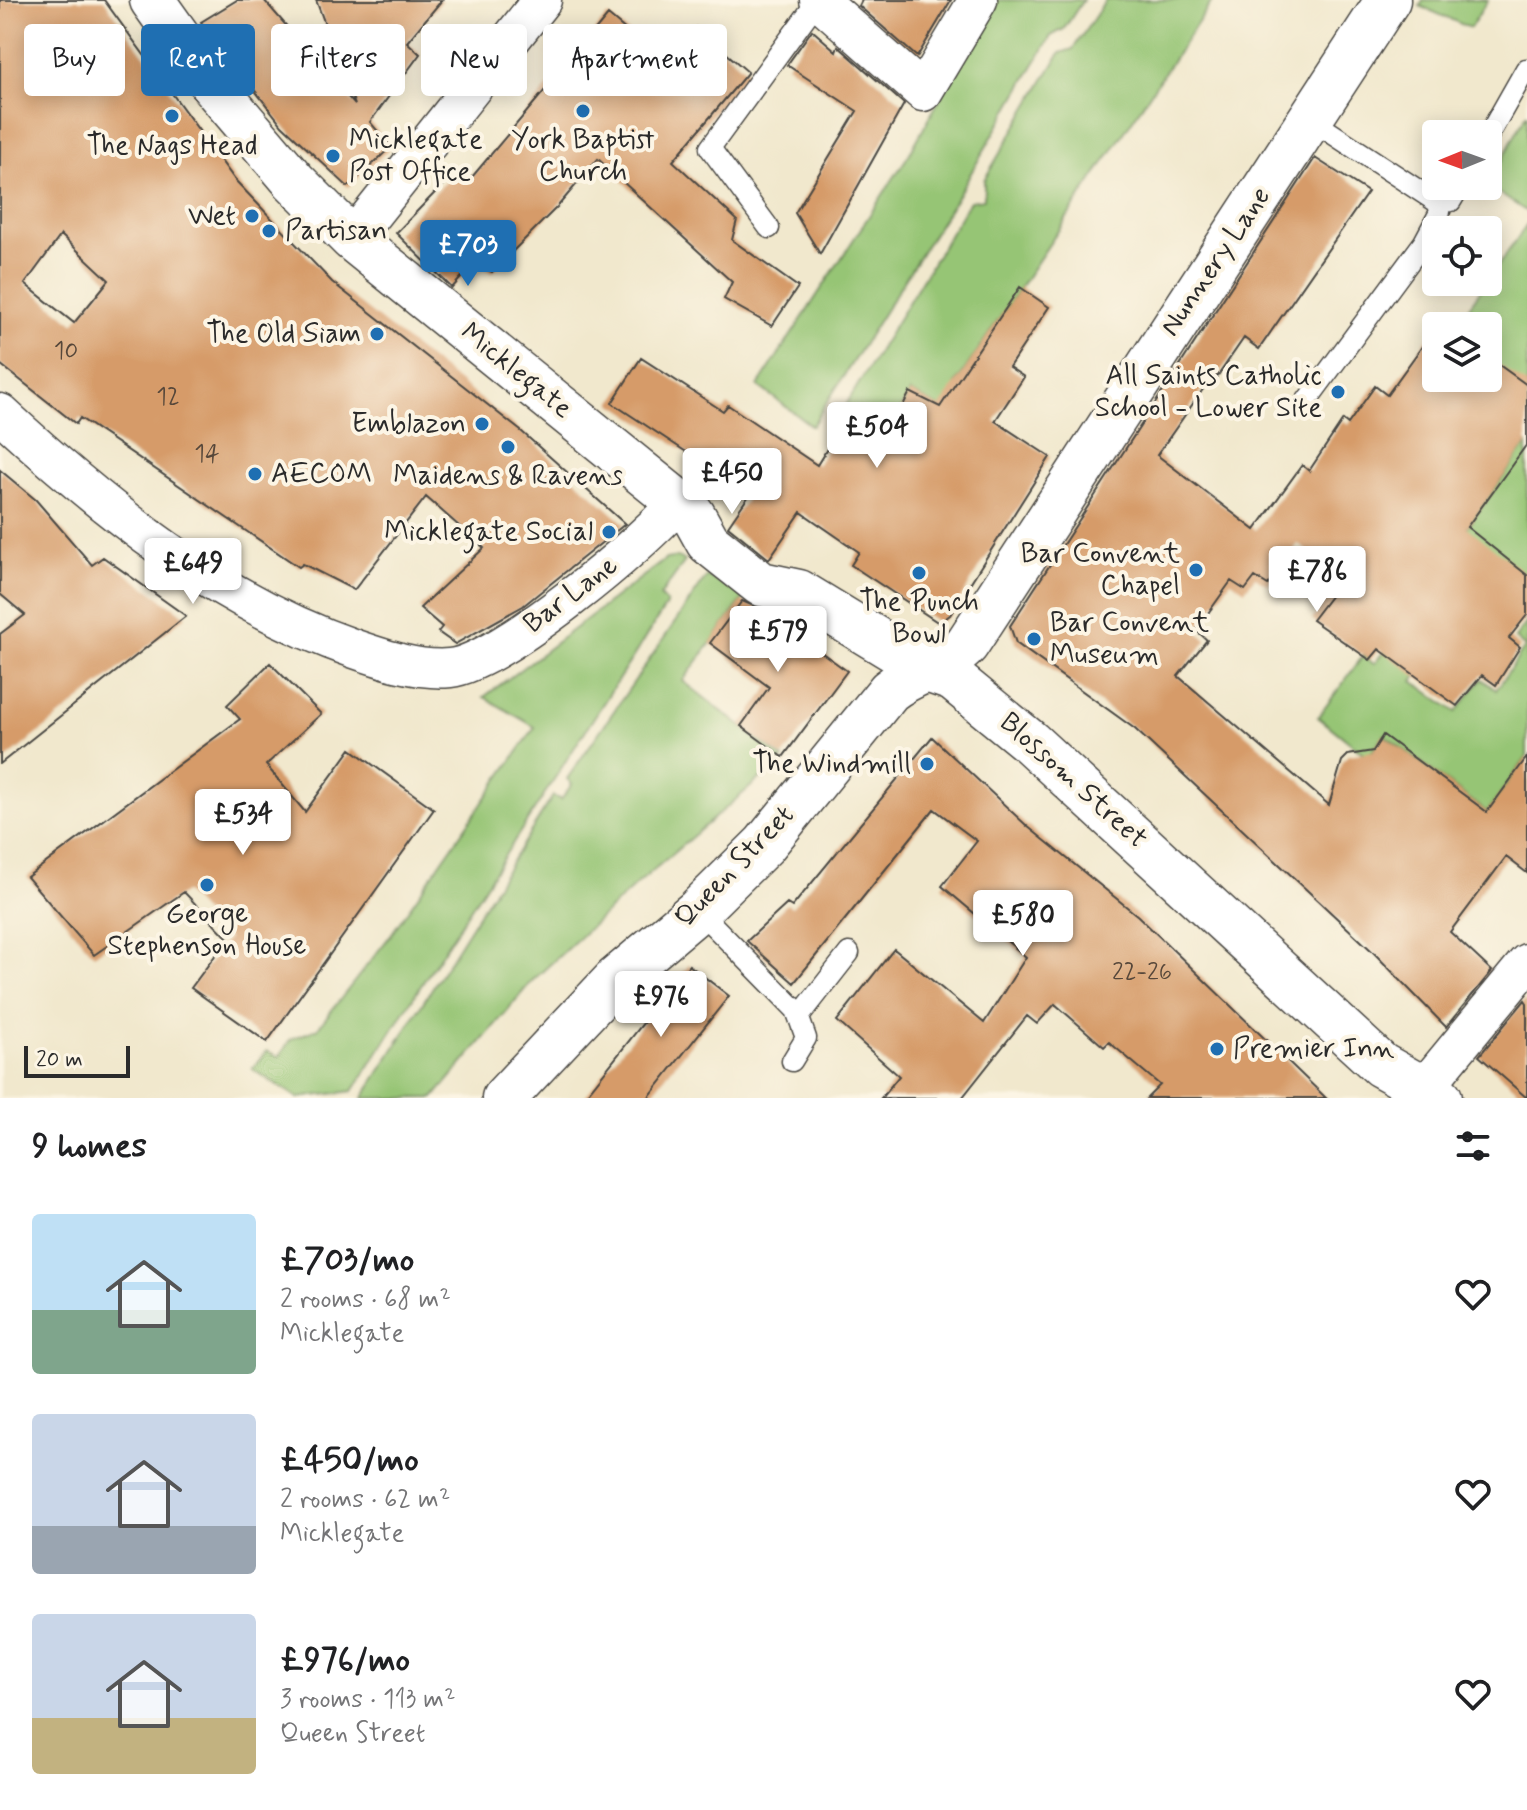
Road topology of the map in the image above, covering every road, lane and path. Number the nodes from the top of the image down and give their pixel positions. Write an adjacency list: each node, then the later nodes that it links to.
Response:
1 (152, 0): 12 (main road, Micklegate)
2 (542, 0): 12 (street)
3 (818, 0): 4 (street); 11 (lane)
4 (978, 0)
5 (1388, 0): 7 (main road, Nunnery Lane)
6 (1526, 69): 8 (lane)
7 (1310, 119): 10 (lane); 17 (main road, Nunnery Lane)
8 (1497, 120)
9 (1452, 200): 10 (lane)
10 (1438, 203): 13 (lane)
11 (769, 228)
12 (352, 239): 15 (main road, Micklegate)
13 (1305, 403)
14 (0, 413): 15 (street, Bar Lane)
15 (685, 509): 16 (main road, Micklegate)
16 (726, 557): 17 (main road, Blossom Street)
17 (927, 670): 18 (main road, Queen Street); 23 (main road, Blossom Street)
18 (698, 910): 21 (lane); 24 (main road, Queen Street)
19 (849, 953): 21 (lane)
20 (1527, 963): 23 (street)
21 (799, 1017): 22 (lane)
22 (792, 1061)
23 (1409, 1087)
24 (504, 1098)

